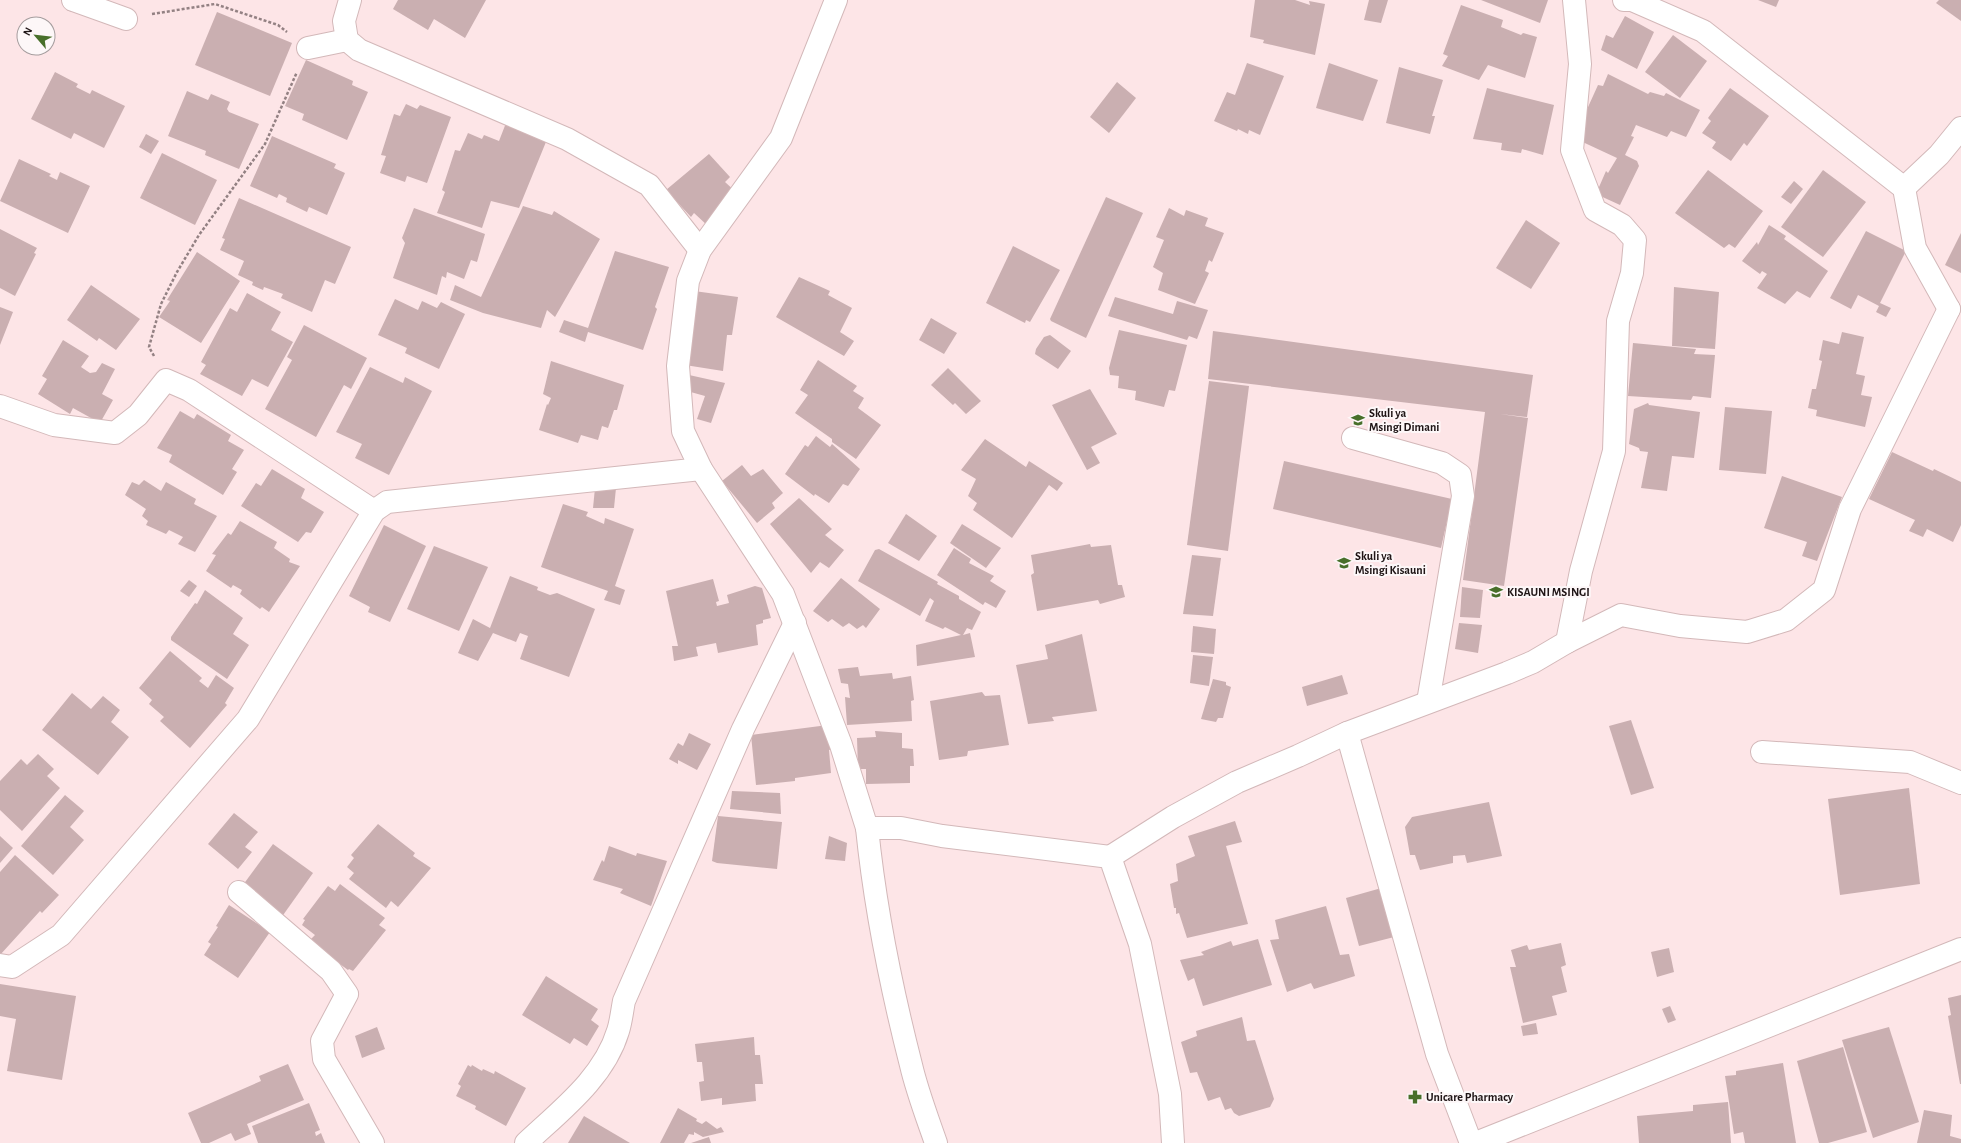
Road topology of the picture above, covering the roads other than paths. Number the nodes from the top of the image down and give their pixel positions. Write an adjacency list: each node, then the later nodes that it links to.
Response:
1 (73, 0): 6 (street)
2 (350, 0): 7 (street)
3 (836, 0): 11 (street)
4 (1574, 0): 18 (street)
5 (1624, 0): 10 (street)
6 (126, 19)
7 (347, 40): 8 (street); 11 (street)
8 (308, 48)
9 (1961, 128): 10 (street)
10 (1904, 188): 12 (street)
11 (700, 250): 15 (street)
12 (1955, 310): 18 (street)
13 (0, 406): 16 (street)
14 (1353, 438): 19 (street)
15 (701, 469): 16 (street); 17 (street)
16 (374, 511): 27 (street)
17 (795, 623): 23 (street); 30 (street)
18 (1567, 642): 19 (street)
19 (1428, 702): 20 (street)
20 (1347, 733): 24 (street); 32 (street)
21 (1762, 752): 22 (street)
22 (1961, 783)
23 (867, 828): 24 (street); 31 (street)
24 (1110, 857): 28 (street)
25 (239, 892): 29 (street)
26 (1961, 950): 33 (street)
27 (0, 965)
28 (1176, 1139)
29 (372, 1143)
30 (526, 1143)
31 (936, 1143)
32 (1471, 1143)
33 (1476, 1143)

